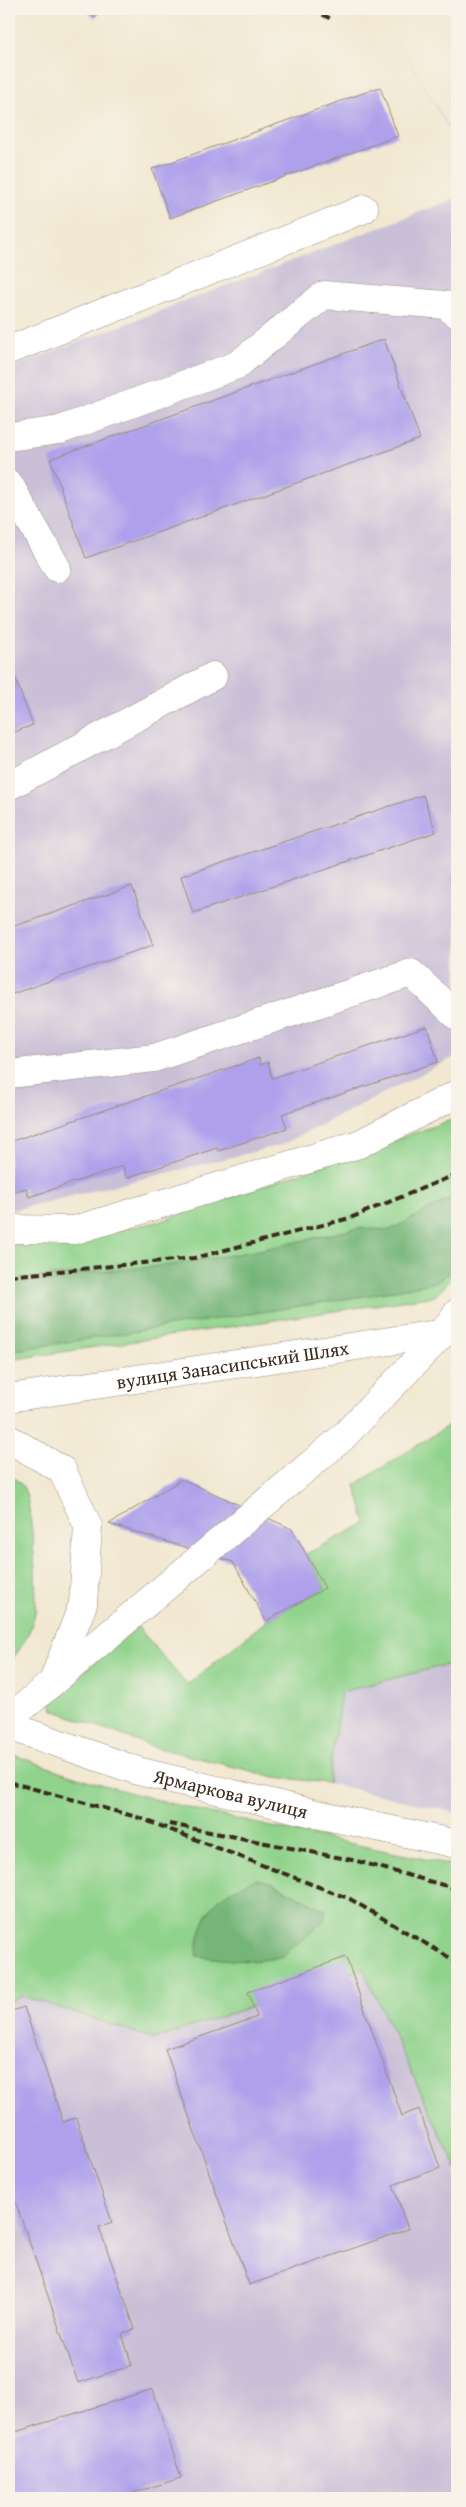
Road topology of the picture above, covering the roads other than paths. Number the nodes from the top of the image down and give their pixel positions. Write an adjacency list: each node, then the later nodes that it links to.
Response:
1 (364, 209): 3 (street)
2 (457, 314): 4 (street)
3 (9, 350)
4 (9, 437)
5 (9, 484): 6 (street)
6 (57, 568)
7 (213, 676): 8 (street)
8 (9, 786)
9 (457, 1016): 10 (street)
10 (9, 1074)
11 (457, 1094): 12 (street)
12 (9, 1230)
13 (452, 1326): 14 (street, вулиця Занасипський Шлях); 16 (street)
14 (9, 1398)
15 (9, 1439): 16 (street)
16 (55, 1678): 17 (street)
17 (9, 1719)
18 (9, 1726): 19 (street, Ярмаркова вулиця)
19 (457, 1844)

